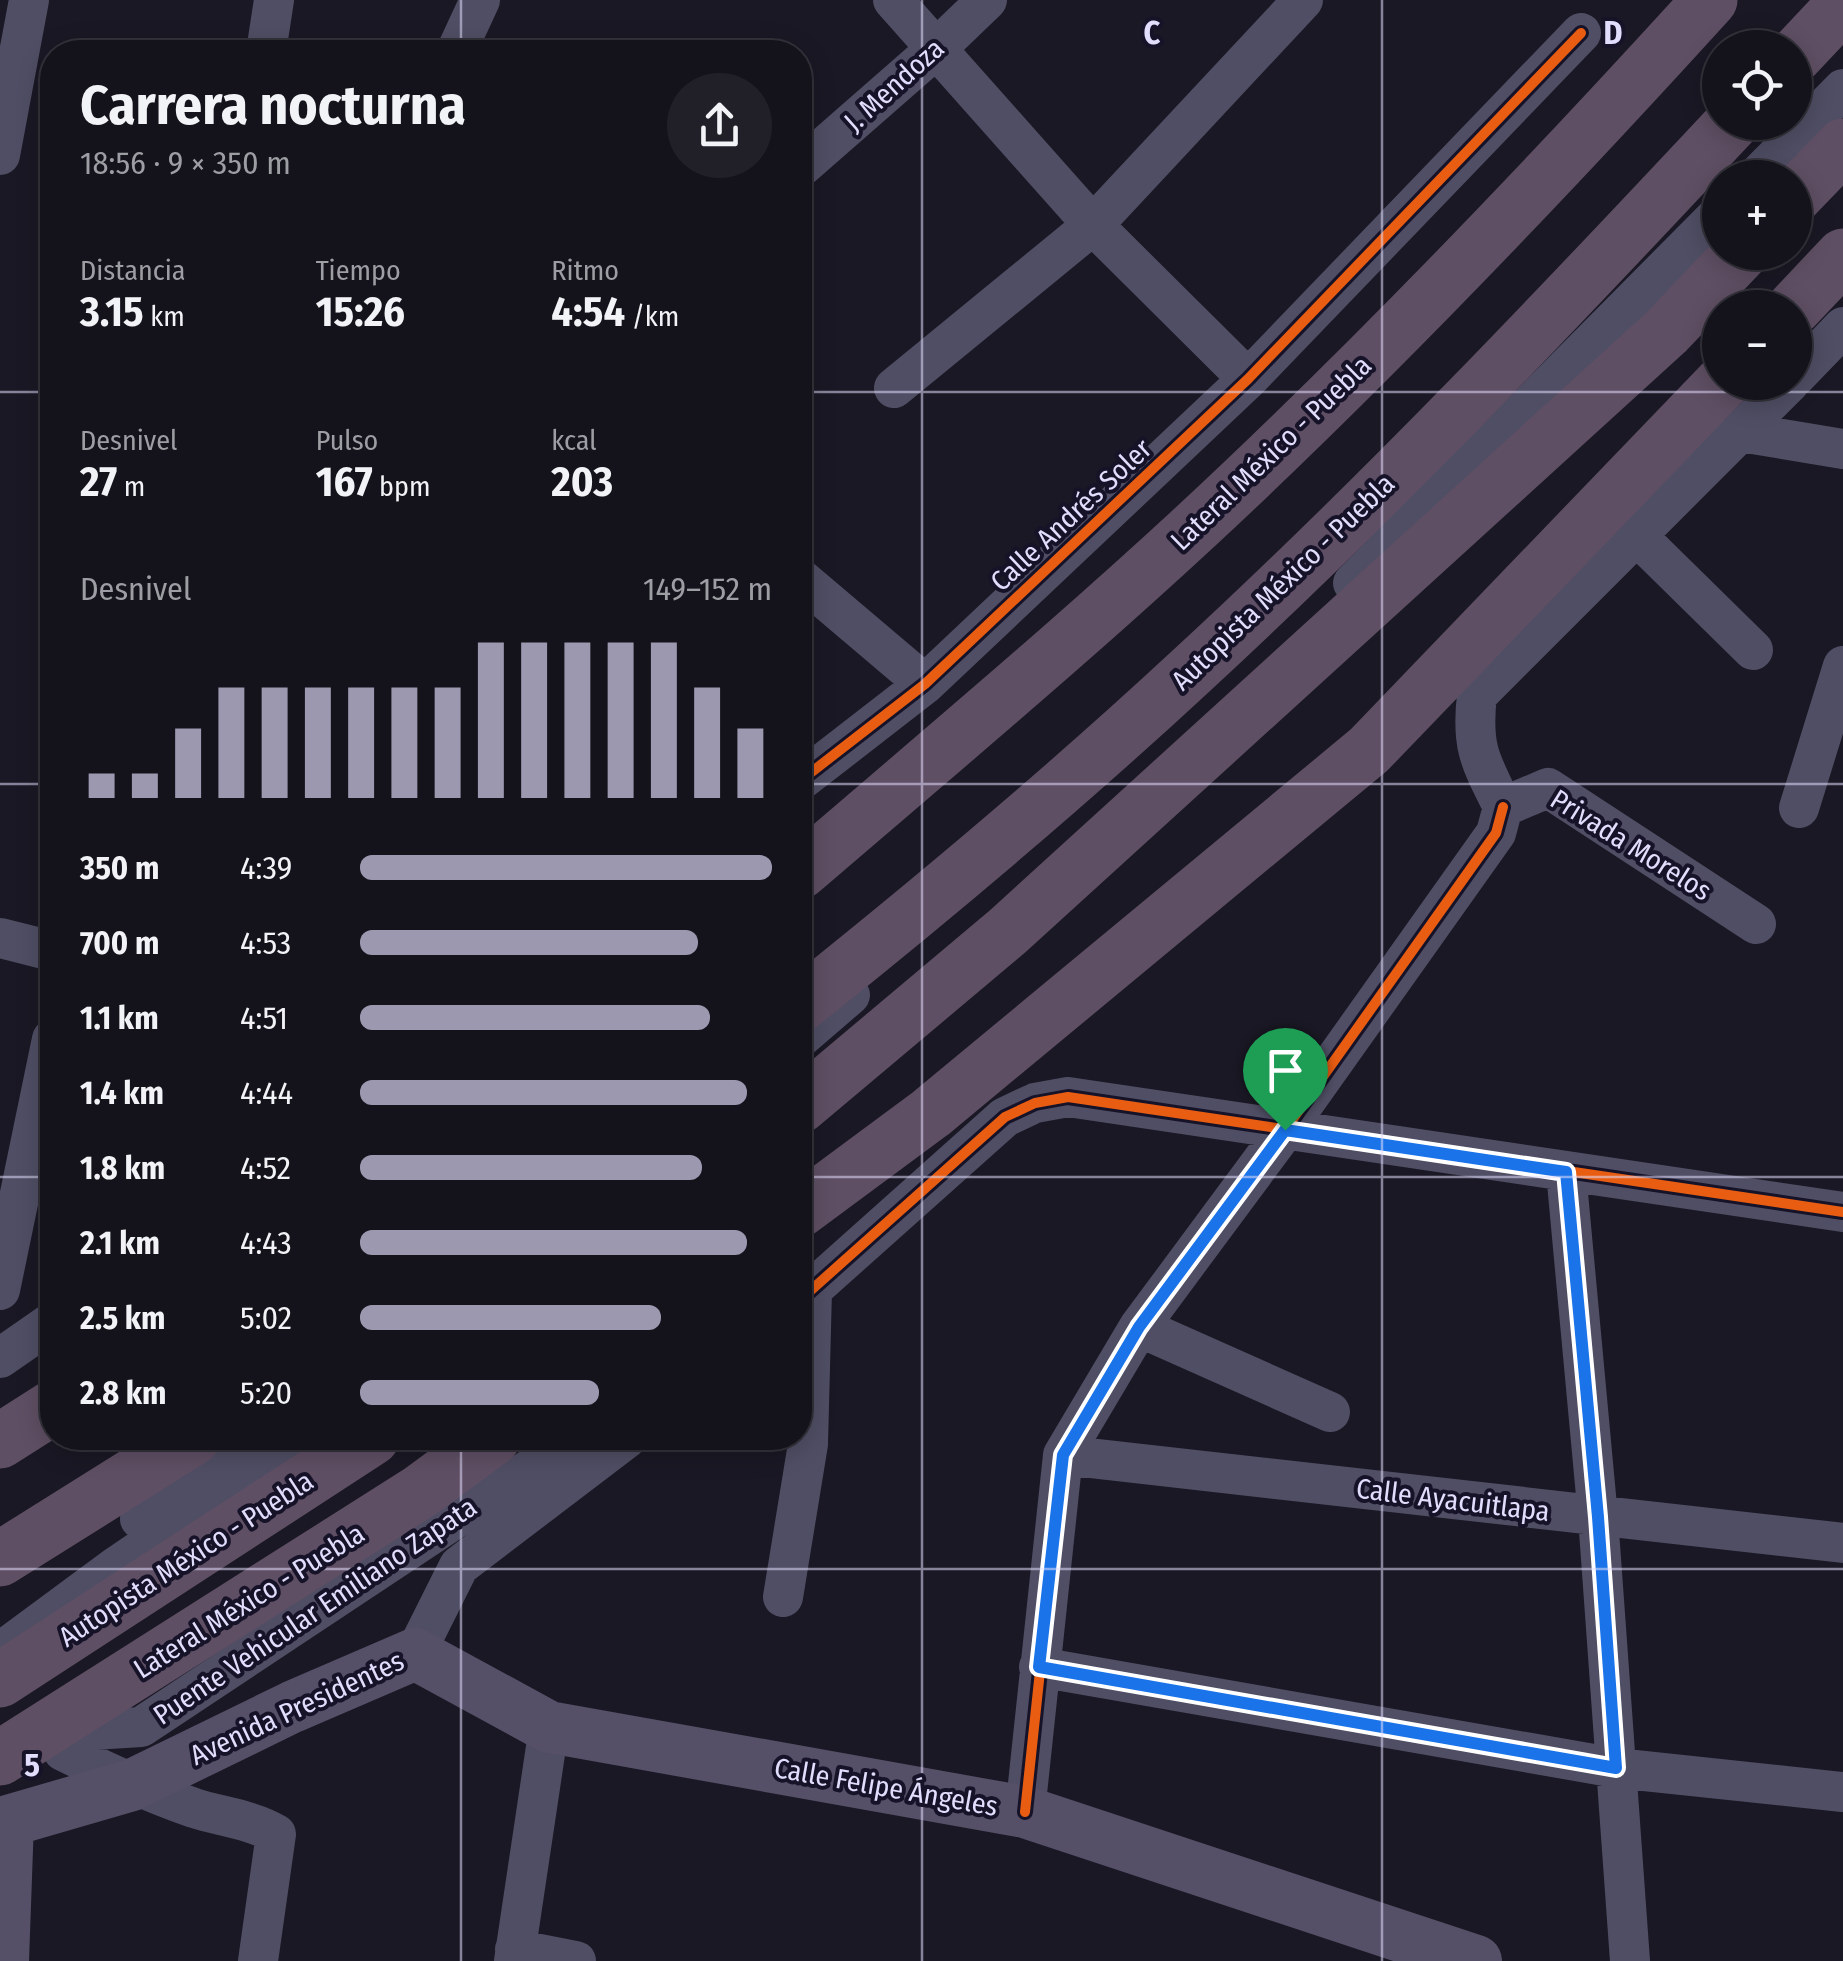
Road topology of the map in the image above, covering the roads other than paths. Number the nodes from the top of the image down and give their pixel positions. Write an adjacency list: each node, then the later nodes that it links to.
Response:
1 (29, 0): 13 (street)
2 (274, 0): 10 (street)
3 (893, 0): 11 (street)
4 (986, 0): 11 (street, J. Mendoza)
5 (1303, 0): 25 (street)
6 (1710, 0): 44 (highway, Lateral México - Puebla)
7 (1843, 5): 9 (highway)
8 (1581, 33): 32 (street, Calle Andrés Soler)
9 (1812, 38)
10 (268, 40)
11 (936, 49): 20 (street, J. Mendoza); 25 (street)
12 (1843, 61): 15 (street)
13 (24, 68): 19 (street)
14 (1843, 89): 22 (street)
15 (1812, 91)
16 (1716, 140): 48 (highway, Autopista México - Puebla)
17 (1762, 140): 21 (street)
18 (1843, 146): 23 (highway)
19 (0, 155)
20 (812, 158)
21 (1741, 160)
22 (1773, 160)
23 (1812, 178)
24 (1702, 199): 49 (street)
25 (1093, 225): 32 (street); 33 (street)
26 (1702, 231): 51 (street)
27 (1843, 256): 29 (highway)
28 (1725, 270): 52 (highway)
29 (1811, 290)
30 (1843, 327): 31 (street)
31 (1812, 359)
32 (1248, 379): 40 (street, Calle Andrés Soler)
33 (894, 388)
34 (1732, 407): 35 (street); 36 (street); 50 (highway)
35 (1843, 450)
36 (1636, 536): 38 (street); 42 (street)
37 (812, 588): 40 (street)
38 (1753, 650)
39 (1843, 666): 43 (street)
40 (926, 684): 41 (street, Calle Andrés Soler)
41 (812, 772)
42 (1503, 807): 45 (street, Privada Morelos); 55 (street)
43 (1799, 808)
44 (812, 862)
45 (1756, 924)
46 (0, 938): 47 (street)
47 (40, 947)
48 (812, 995)
49 (812, 1028)
50 (1006, 1051): 54 (street); 57 (highway)
51 (812, 1065)
52 (812, 1096)
53 (40, 1097): 59 (street)
54 (1034, 1103): 55 (street); 60 (street)
55 (1285, 1130): 56 (street); 61 (street)
56 (1566, 1172): 58 (street); 76 (street)
57 (812, 1201)
58 (1843, 1212)
59 (0, 1290)
60 (812, 1290)
61 (1139, 1327): 64 (street); 75 (street)
62 (40, 1330): 63 (street)
63 (0, 1358)
64 (1330, 1412)
65 (40, 1416): 66 (highway)
66 (0, 1441)
67 (174, 1450): 78 (highway)
68 (234, 1450): 80 (street)
69 (287, 1450): 81 (street)
70 (354, 1450): 84 (highway, Autopista México - Puebla)
71 (477, 1450): 88 (highway, Lateral México - Puebla)
72 (561, 1450): 86 (street, Puente Vehicular Emiliano Zapata)
73 (611, 1450): 82 (street, Avenida Presidentes)
74 (807, 1450): 79 (street)
75 (1063, 1455): 76 (street, Calle Ayacuitlapa); 83 (street)
76 (1598, 1517): 77 (street, Calle Ayacuitlapa); 89 (street)
77 (1843, 1543)
78 (0, 1559)
79 (783, 1597)
80 (0, 1622)
81 (0, 1652)
82 (415, 1654): 85 (main road, Calle Felipe Ángeles); 90 (main road, Avenida Presidentes)
83 (1039, 1667): 89 (street); 92 (street)
84 (0, 1680)
85 (549, 1728): 92 (main road, Calle Felipe Ángeles); 94 (street)
86 (0, 1735)
87 (63, 1750): 90 (street)
88 (0, 1758)
89 (1616, 1768): 91 (street); 99 (street)
90 (132, 1785): 93 (main road, Avenida Presidentes); 96 (street)
91 (1843, 1792)
92 (1026, 1812): 98 (main road, Calle Felipe Ángeles)
93 (4, 1823): 95 (main road)
94 (515, 1955): 97 (street)
95 (3, 1961)
96 (258, 1961)
97 (576, 1961)
98 (1476, 1961)
99 (1630, 1961)

